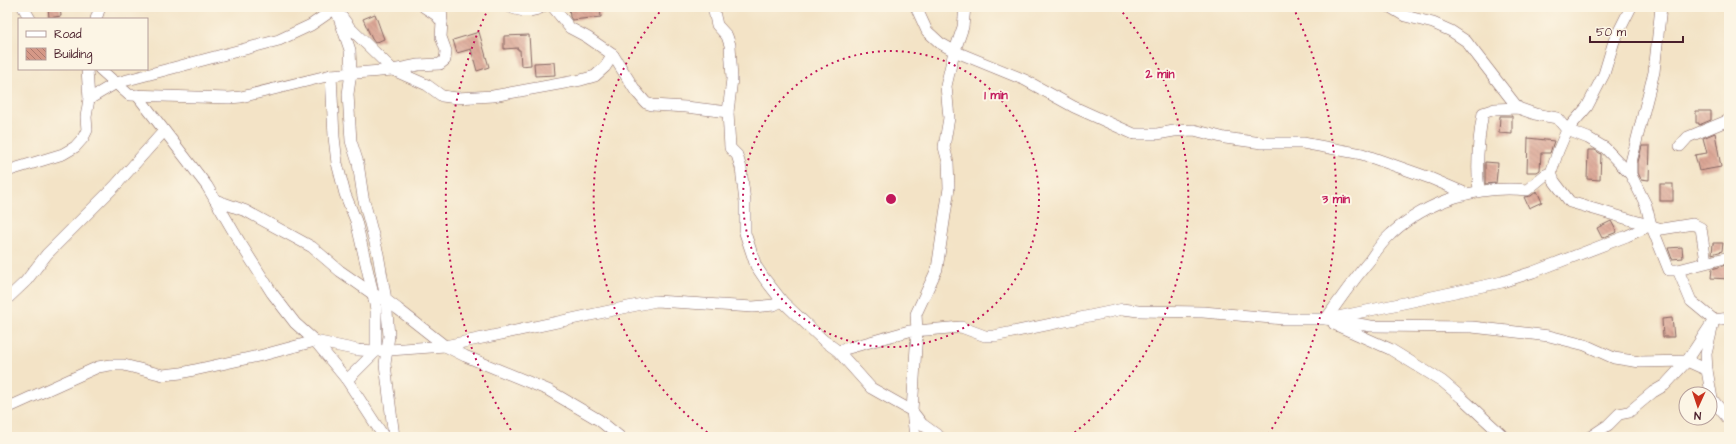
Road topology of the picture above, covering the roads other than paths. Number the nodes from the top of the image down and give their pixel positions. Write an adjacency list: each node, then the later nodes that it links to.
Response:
1 (23, 7): 15 (street)
2 (100, 7): 16 (street)
3 (424, 7): 17 (street)
4 (440, 7): 17 (street)
5 (510, 7): 6 (street)
6 (542, 7)
7 (553, 7): 19 (street)
8 (713, 7): 29 (street)
9 (916, 7): 18 (street)
10 (965, 7): 18 (street)
11 (1390, 7): 28 (street)
12 (1631, 7): 31 (street)
13 (1661, 7): 36 (street)
14 (336, 8): 22 (street); 23 (street); 25 (street)
15 (29, 18)
16 (96, 18)
17 (442, 22): 22 (street)
18 (954, 51): 38 (street); 51 (street)
19 (613, 55): 22 (street); 29 (street)
20 (87, 70): 27 (street)
21 (101, 70): 25 (street)
22 (393, 70): 23 (street)
23 (351, 73): 24 (street); 46 (street)
24 (332, 75): 26 (street); 44 (street)
25 (116, 83): 26 (street); 27 (street)
26 (137, 95): 32 (street)
27 (89, 99): 34 (street)
28 (1518, 108): 31 (street); 37 (street)
29 (728, 112): 47 (street)
30 (1729, 120): 33 (street)
31 (1567, 130): 35 (street); 36 (street)
32 (164, 131): 39 (street); 45 (street)
33 (1680, 146)
34 (7, 172)
35 (1551, 173): 37 (street); 40 (street)
36 (1631, 175): 40 (street)
37 (1479, 192): 38 (street)
38 (1465, 194): 49 (street)
39 (215, 200): 44 (street); 52 (street)
40 (1650, 225): 42 (street); 43 (street); 49 (street)
41 (1729, 257): 42 (street)
42 (1706, 262): 43 (street)
43 (1678, 270): 50 (street)
44 (373, 294): 46 (street); 55 (street)
45 (7, 299)
46 (386, 300): 53 (street); 54 (street)
47 (782, 301): 53 (street); 56 (street)
48 (1729, 318): 50 (street)
49 (1326, 319): 51 (street); 57 (street); 68 (street)
50 (1714, 320): 57 (street); 58 (street)
51 (917, 331): 56 (street); 61 (street)
52 (315, 341): 55 (street); 59 (street); 60 (street)
53 (445, 346): 54 (street); 65 (street)
54 (387, 350): 55 (street); 64 (street)
55 (376, 351): 59 (street)
56 (838, 351): 61 (street)
57 (1687, 361): 58 (street); 69 (street)
58 (1707, 370): 62 (street)
59 (347, 380): 63 (street)
60 (7, 408)
61 (912, 411): 66 (street); 67 (street)
62 (1729, 420)
63 (384, 437)
64 (394, 437)
65 (620, 437)
66 (915, 437)
67 (940, 437)
68 (1504, 437)
69 (1590, 437)

